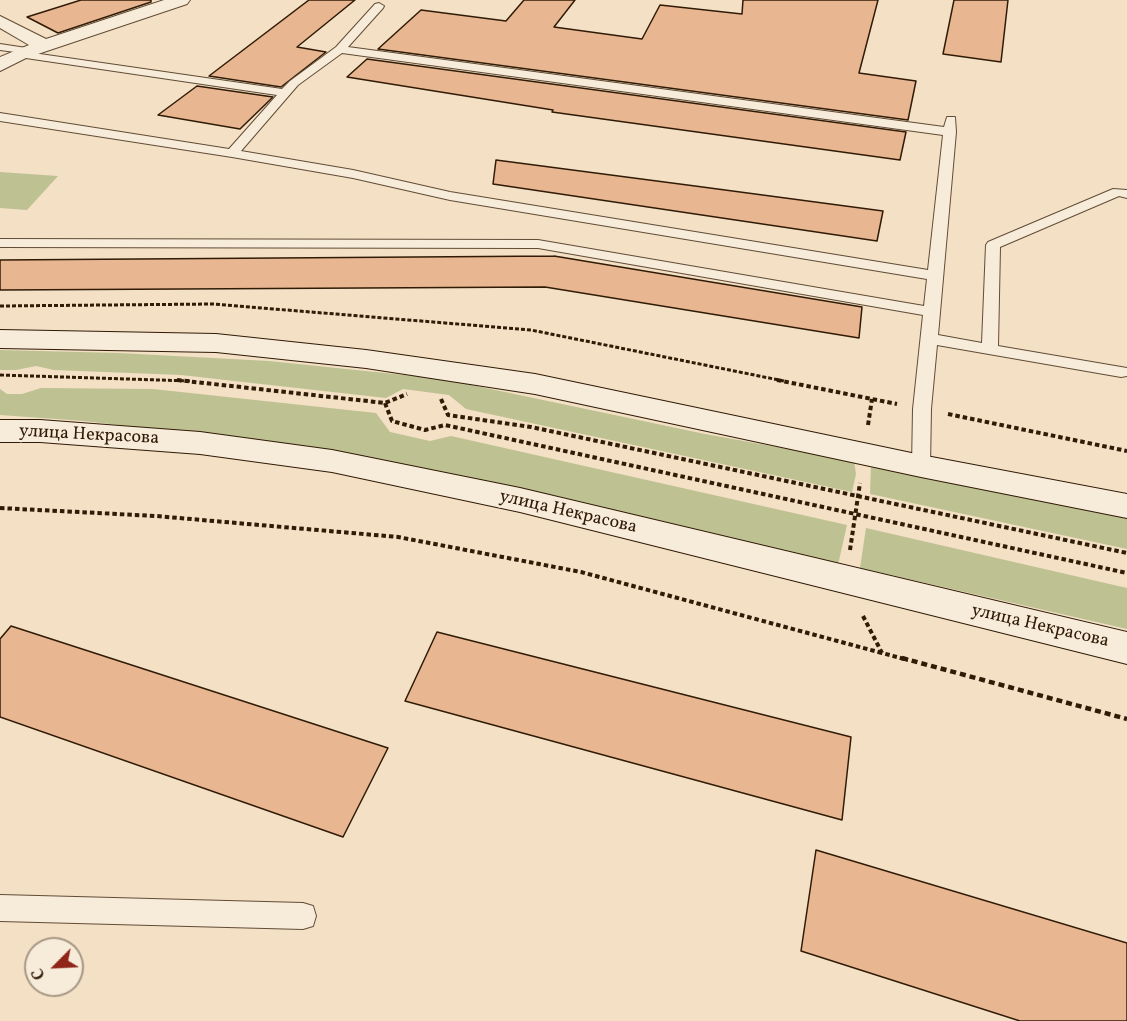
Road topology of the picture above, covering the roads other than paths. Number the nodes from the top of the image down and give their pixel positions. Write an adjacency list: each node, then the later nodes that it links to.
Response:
1 (181, 0): 6 (main road)
2 (380, 6): 5 (lane)
3 (0, 21): 6 (main road)
4 (0, 47): 6 (lane)
5 (340, 49): 8 (lane); 13 (lane)
6 (31, 50): 7 (main road); 8 (lane)
7 (0, 65)
8 (286, 93): 10 (lane)
9 (0, 117): 10 (lane)
10 (232, 153): 13 (lane)
11 (1127, 194): 17 (lane)
12 (0, 243): 14 (lane)
13 (936, 276): 14 (lane)
14 (932, 312): 16 (lane)
15 (0, 339): 20 (main road)
16 (929, 339): 17 (lane); 20 (lane)
17 (990, 350): 18 (lane)
18 (1121, 372)
19 (0, 431): 22 (main road, улица Некрасова)
20 (921, 466): 21 (main road)
21 (1127, 507)
22 (1127, 648)
23 (0, 908): 24 (lane)
24 (303, 916)

